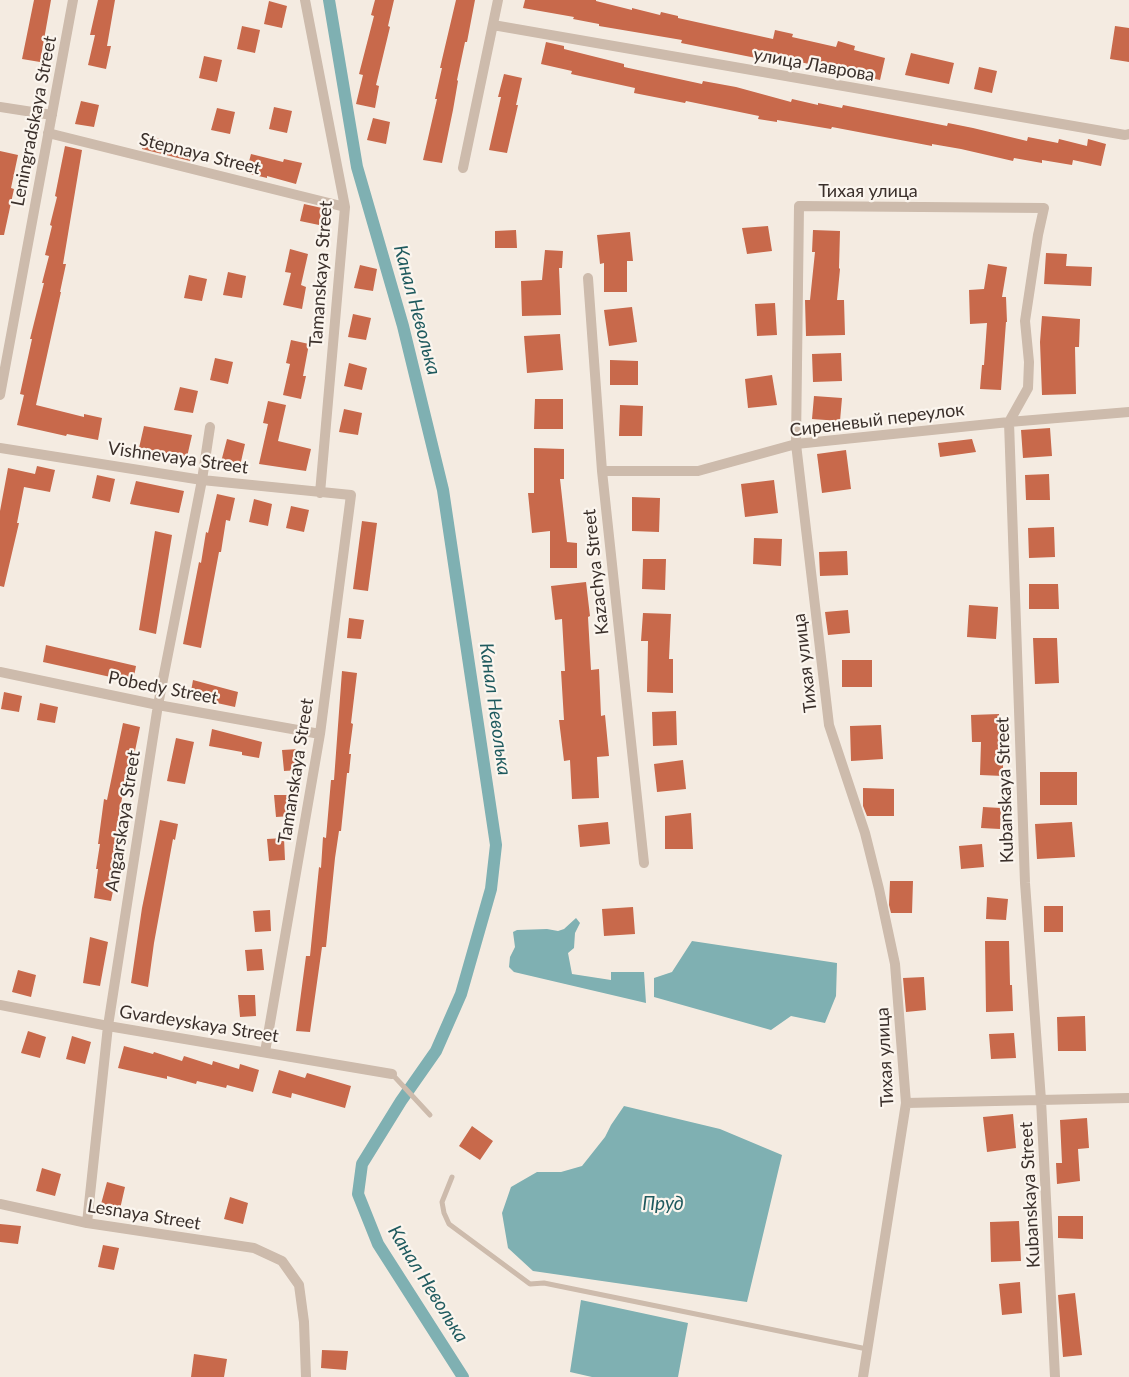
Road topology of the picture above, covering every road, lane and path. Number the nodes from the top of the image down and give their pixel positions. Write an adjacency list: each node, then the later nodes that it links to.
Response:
1 (73, 0): 6 (street, Leningradskaya Street)
2 (305, 0): 10 (street, Tamanskaya Street)
3 (498, 0): 4 (street)
4 (493, 25): 8 (street, улица Лаврова); 9 (street)
5 (0, 106): 6 (street)
6 (52, 115): 7 (street, Leningradskaya Street)
7 (48, 133): 10 (street, Stepnaya Street); 12 (street, Leningradskaya Street)
8 (1129, 134)
9 (463, 168)
10 (345, 207): 20 (street, Tamanskaya Street)
11 (588, 278): 18 (street, Kazachya Street)
12 (0, 395)
13 (1129, 412): 14 (street, Сиреневый переулок)
14 (1009, 422): 16 (street, Сиреневый переулок); 16 (street, Тихая улица); 31 (street, Kubanskaya Street)
15 (210, 427): 19 (street, Angarskaya Street)
16 (796, 444): 18 (street, Сиреневый переулок); 32 (street, Тихая улица)
17 (0, 448): 19 (street, Vishnevaya Street)
18 (602, 472): 25 (street, Kazachya Street)
19 (202, 480): 20 (street, Vishnevaya Street); 23 (street, Angarskaya Street)
20 (320, 493): 21 (street, Vishnevaya Street)
21 (351, 495): 24 (street, Tamanskaya Street)
22 (0, 672): 23 (street, Pobedy Street)
23 (158, 704): 24 (street, Pobedy Street); 27 (street, Angarskaya Street)
24 (320, 734): 28 (street, Tamanskaya Street)
25 (644, 863)
26 (0, 1006): 27 (street, Gvardeyskaya Street)
27 (108, 1026): 28 (street, Gvardeyskaya Street); 36 (street, Angarskaya Street)
28 (266, 1052): 29 (street, Gvardeyskaya Street)
29 (392, 1074): 33 (lane)
30 (1129, 1098): 31 (street)
31 (1041, 1100): 32 (street); 40 (street, Kubanskaya Street)
32 (906, 1103): 37 (street, Тихая улица)
33 (430, 1114)
34 (452, 1177): 37 (lane)
35 (0, 1204): 36 (street, Lesnaya Street)
36 (87, 1223): 38 (street, Lesnaya Street)
37 (867, 1349): 39 (street, Тихая улица)
38 (306, 1377)
39 (863, 1377)
40 (1055, 1377)

